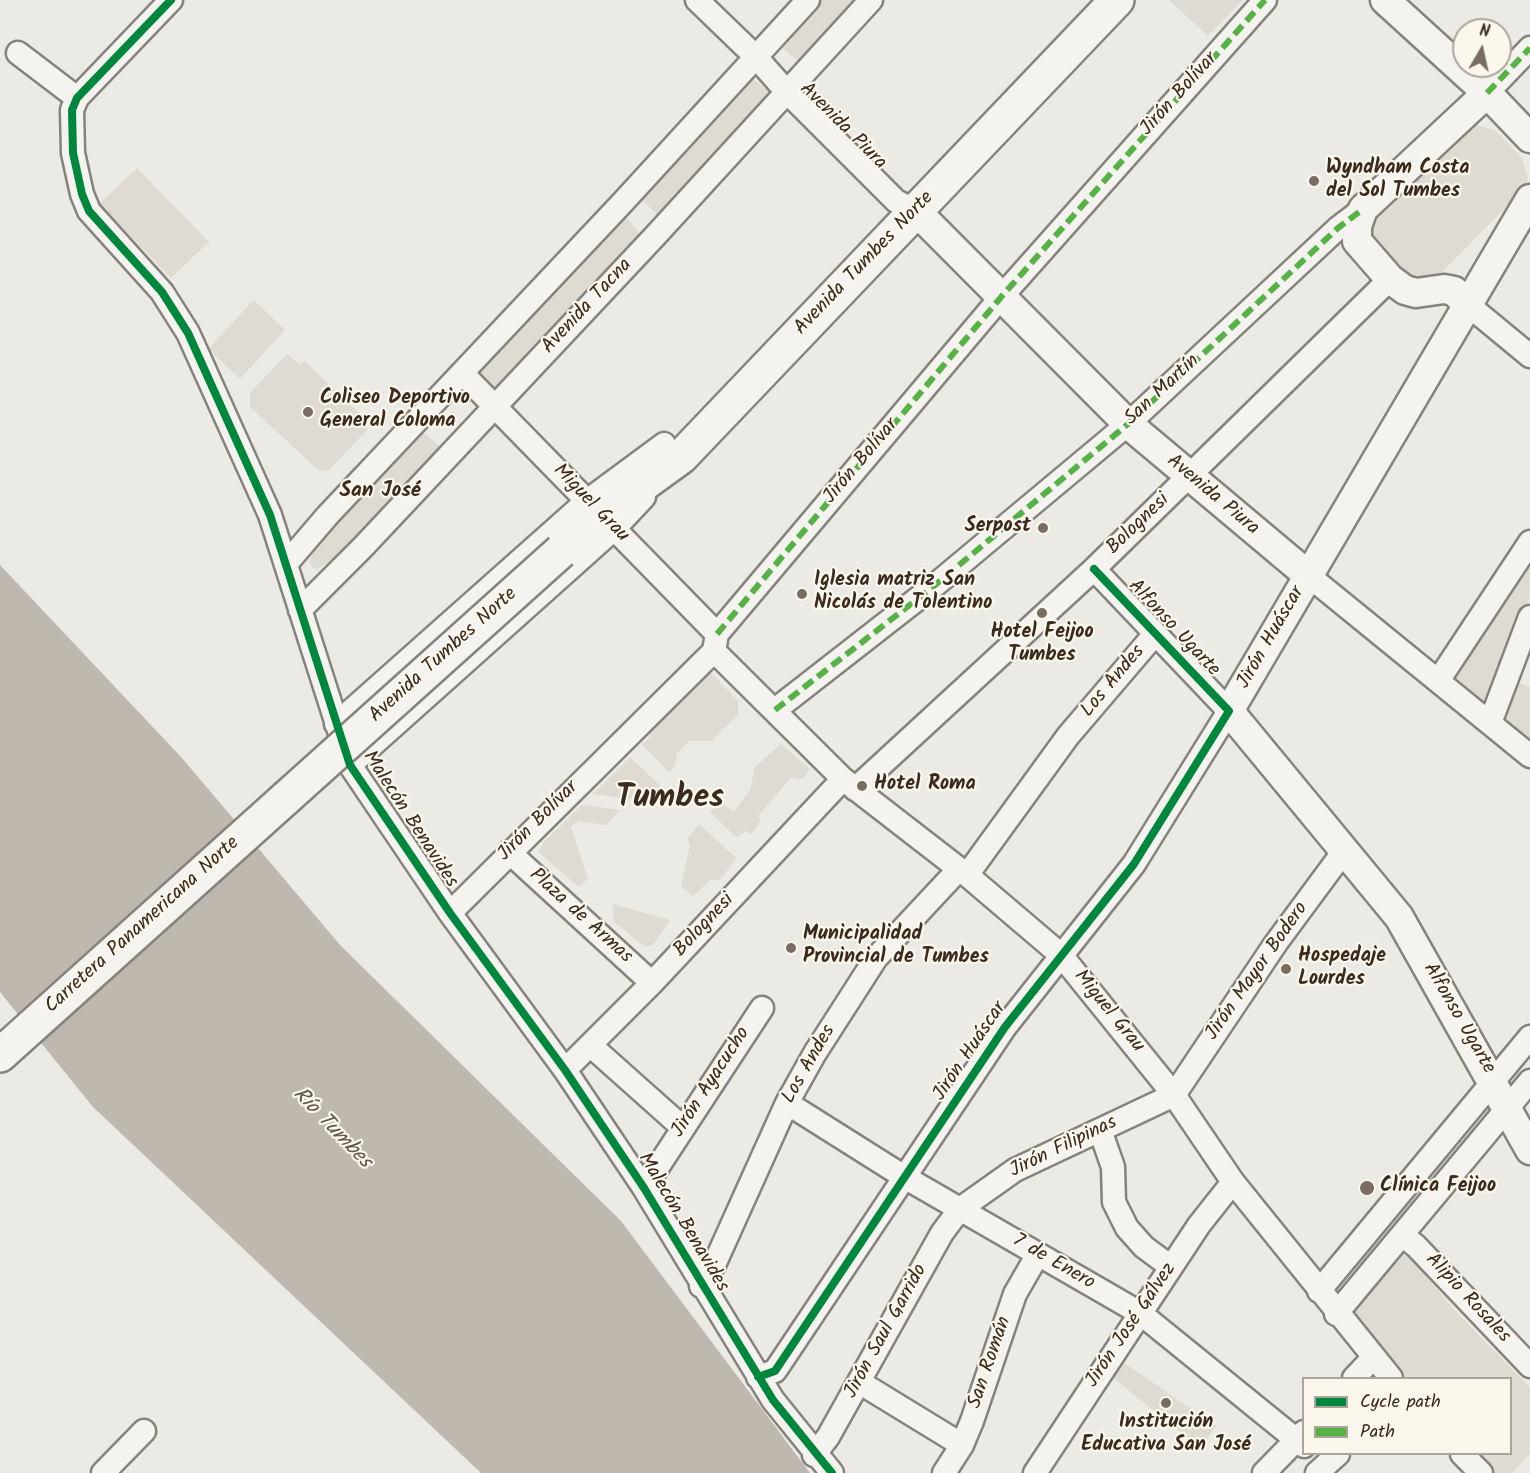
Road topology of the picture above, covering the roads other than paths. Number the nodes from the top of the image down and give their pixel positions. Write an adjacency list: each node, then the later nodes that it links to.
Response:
1 (171, 0): 14 (street)
2 (697, 0): 11 (street, Avenida Piura)
3 (808, 0): 11 (street)
4 (871, 0): 12 (street, Avenida Tacna)
5 (1087, 0): 17 (highway, Avenida Tumbes Norte)
6 (1117, 0): 17 (highway, Avenida Tumbes Norte)
7 (1265, 0): 20 (street, Jirón Bolívar)
8 (1385, 0): 13 (main road)
9 (1530, 48): 13 (street, San Martín)
10 (18, 53): 14 (street)
11 (756, 57): 12 (street, Avenida Piura); 23 (street)
12 (792, 87): 17 (street, Avenida Piura); 24 (street, Avenida Tacna)
13 (1487, 93): 15 (main road); 18 (main road, San Martín)
14 (77, 98): 29 (street, Malecón Benavides)
15 (1530, 138)
16 (1530, 199): 21 (main road, Jirón Huáscar)
17 (906, 201): 20 (main road, Avenida Piura); 27 (highway, Avenida Tumbes Norte)
18 (1363, 210): 19 (main road); 25 (street, San Martín)
19 (1390, 279): 21 (main road); 26 (street, Bolognesi)
20 (1002, 296): 25 (main road, Avenida Piura); 35 (street, Jirón Bolívar)
21 (1467, 304): 22 (street); 31 (main road, Jirón Huáscar)
22 (1530, 356)
23 (462, 373): 24 (street, Miguel Grau); 29 (street)
24 (495, 407): 27 (street, Miguel Grau); 32 (street, Avenida Tacna)
25 (1128, 424): 26 (main road, Avenida Piura); 37 (street, San Martín)
26 (1188, 477): 30 (street, Bolognesi); 31 (main road, Avenida Piura)
27 (601, 515): 35 (street, Miguel Grau); 40 (street); 42 (street); 44 (highway, Avenida Tumbes Norte, bridge)
28 (1530, 542): 36 (street)
29 (286, 564): 32 (street, Malecón Benavides)
30 (1094, 569): 34 (street, Alfonso Ugarte); 43 (street, Bolognesi)
31 (1309, 576): 36 (street, Avenida Piura); 38 (main road, Jirón Huáscar)
32 (300, 610): 40 (street, Malecón Benavides)
33 (1530, 617): 39 (street)
34 (1155, 634): 38 (street, Alfonso Ugarte); 47 (street, Los Andes)
35 (716, 642): 37 (street, Miguel Grau); 46 (street, Jirón Bolívar)
36 (1437, 681): 39 (street, Avenida Piura)
37 (776, 710): 43 (street, Miguel Grau)
38 (1229, 711): 45 (main road, Alfonso Ugarte); 49 (street, Jirón Huáscar)
39 (1490, 723): 41 (street, Avenida Piura)
40 (336, 724): 42 (street, Malecón Benavides)
41 (1530, 756)
42 (350, 765): 48 (street, Malecón Benavides)
43 (849, 784): 47 (street, Miguel Grau); 50 (street, Bolognesi)
44 (286, 798): 54 (highway, Carretera Panamericana Norte)
45 (1344, 851): 56 (main road, Alfonso Ugarte); 58 (street, Jirón Mayor Bodero)
46 (509, 852): 48 (street, Jirón Bolívar); 50 (street, Plaza de Armas)
47 (963, 872): 49 (street, Miguel Grau); 59 (street, Los Andes)
48 (450, 913): 55 (street, Malecón Benavides)
49 (1061, 955): 58 (street, Miguel Grau); 64 (street, Jirón Huáscar)
50 (652, 982): 53 (street, Bolognesi)
51 (762, 1008): 61 (street, Jirón Ayacucho)
52 (1530, 1037): 56 (street)
53 (590, 1045): 55 (street, Bolognesi); 61 (street)
54 (0, 1055)
55 (566, 1070): 66 (street, Malecón Benavides)
56 (1492, 1080): 60 (main road, Alfonso Ugarte); 72 (street)
57 (1530, 1081): 60 (street)
58 (1174, 1095): 62 (street, Jirón Filipinas); 65 (street, Miguel Grau)
59 (787, 1103): 64 (street, 7 de Enero); 71 (street, Los Andes)
60 (1507, 1106): 63 (main road, Alfonso Ugarte); 68 (street)
61 (682, 1127): 66 (street, Jirón Ayacucho)
62 (1100, 1130): 67 (street, Jirón Filipinas); 70 (street)
63 (1530, 1150)
64 (906, 1178): 67 (street, 7 de Enero); 77 (street, Jirón Huáscar)
65 (1233, 1182): 70 (street, Jirón José Gálvez); 72 (street, Miguel Grau)
66 (644, 1188): 71 (street, Malecón Benavides)
67 (960, 1209): 69 (street, 7 de Enero); 80 (street, Jirón Saul Garrido)
68 (1402, 1235): 74 (street); 76 (street, Alipio Rosales)
69 (1038, 1254): 73 (street, 7 de Enero); 82 (street, San Román)
70 (1171, 1267): 73 (street, Jirón José Gálvez)
71 (701, 1286): 77 (street, Malecón Benavides)
72 (1319, 1291): 74 (street, Miguel Grau)
73 (1140, 1314): 83 (street, 7 de Enero); 90 (street, Jirón José Gálvez)
74 (1336, 1314): 75 (street, Miguel Grau)
75 (1373, 1358): 78 (street); 79 (street, Miguel Grau)
76 (1530, 1366)
77 (758, 1377): 84 (street, Malecón Benavides)
78 (1354, 1377)
79 (1390, 1377)
80 (859, 1382): 82 (street); 84 (street, Jirón Saul Garrido)
81 (144, 1431): 87 (street)
82 (962, 1445): 89 (street, San Román)
83 (1302, 1445)
84 (814, 1455): 88 (street, Malecón Benavides)
85 (1315, 1455): 91 (street)
86 (1463, 1455): 92 (street)
87 (103, 1473)
88 (831, 1473)
89 (944, 1473)
90 (1035, 1473)
91 (1264, 1473)
92 (1481, 1473)

